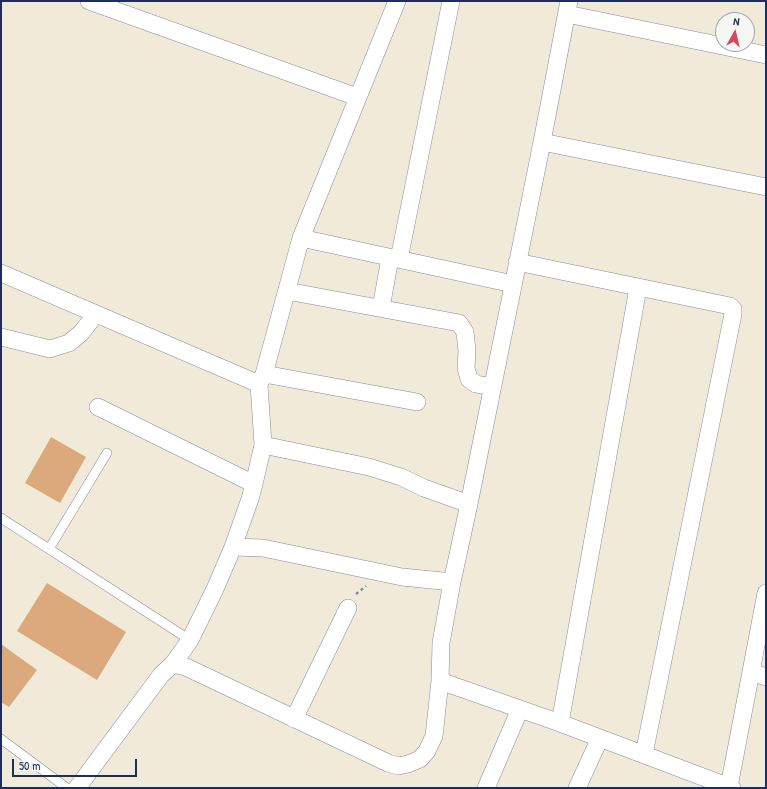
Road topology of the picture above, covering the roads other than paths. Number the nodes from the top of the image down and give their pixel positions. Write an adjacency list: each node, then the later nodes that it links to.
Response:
1 (89, 1): 6 (street)
2 (451, 1): 10 (street)
3 (395, 2): 6 (street)
4 (568, 8): 5 (street); 7 (street)
5 (766, 54)
6 (357, 97): 9 (street)
7 (542, 142): 8 (street); 11 (street)
8 (766, 187)
9 (301, 238): 10 (street); 15 (street)
10 (394, 258): 13 (street); 16 (street)
11 (517, 262): 13 (street); 14 (street)
12 (1, 273): 17 (street)
13 (513, 284): 20 (street)
14 (638, 288): 39 (street); 42 (street)
15 (287, 291): 16 (street); 19 (street)
16 (381, 308): 20 (street)
17 (96, 314): 18 (street); 19 (street)
18 (1, 337)
19 (262, 379): 21 (street); 23 (street)
20 (492, 387): 26 (street)
21 (417, 402)
22 (98, 407): 25 (street)
23 (263, 445): 25 (street); 26 (street)
24 (107, 453): 29 (lane)
25 (254, 484): 28 (street)
26 (469, 504): 30 (street)
27 (1, 518): 29 (lane)
28 (233, 547): 30 (street); 33 (street)
29 (49, 549): 33 (lane)
30 (452, 582): 36 (street)
31 (766, 593): 35 (street)
32 (348, 608): 38 (street)
33 (190, 640): 34 (street)
34 (173, 664): 38 (street); 45 (street)
35 (758, 674): 43 (street)
36 (440, 681): 37 (street); 38 (street)
37 (520, 709): 39 (street); 46 (street)
38 (294, 718)
39 (560, 723): 40 (street)
40 (600, 738): 42 (street); 47 (street)
41 (1, 739): 44 (lane)
42 (644, 754): 43 (street)
43 (730, 787)
44 (67, 788)
45 (77, 788)
46 (486, 788)
47 (577, 788)

